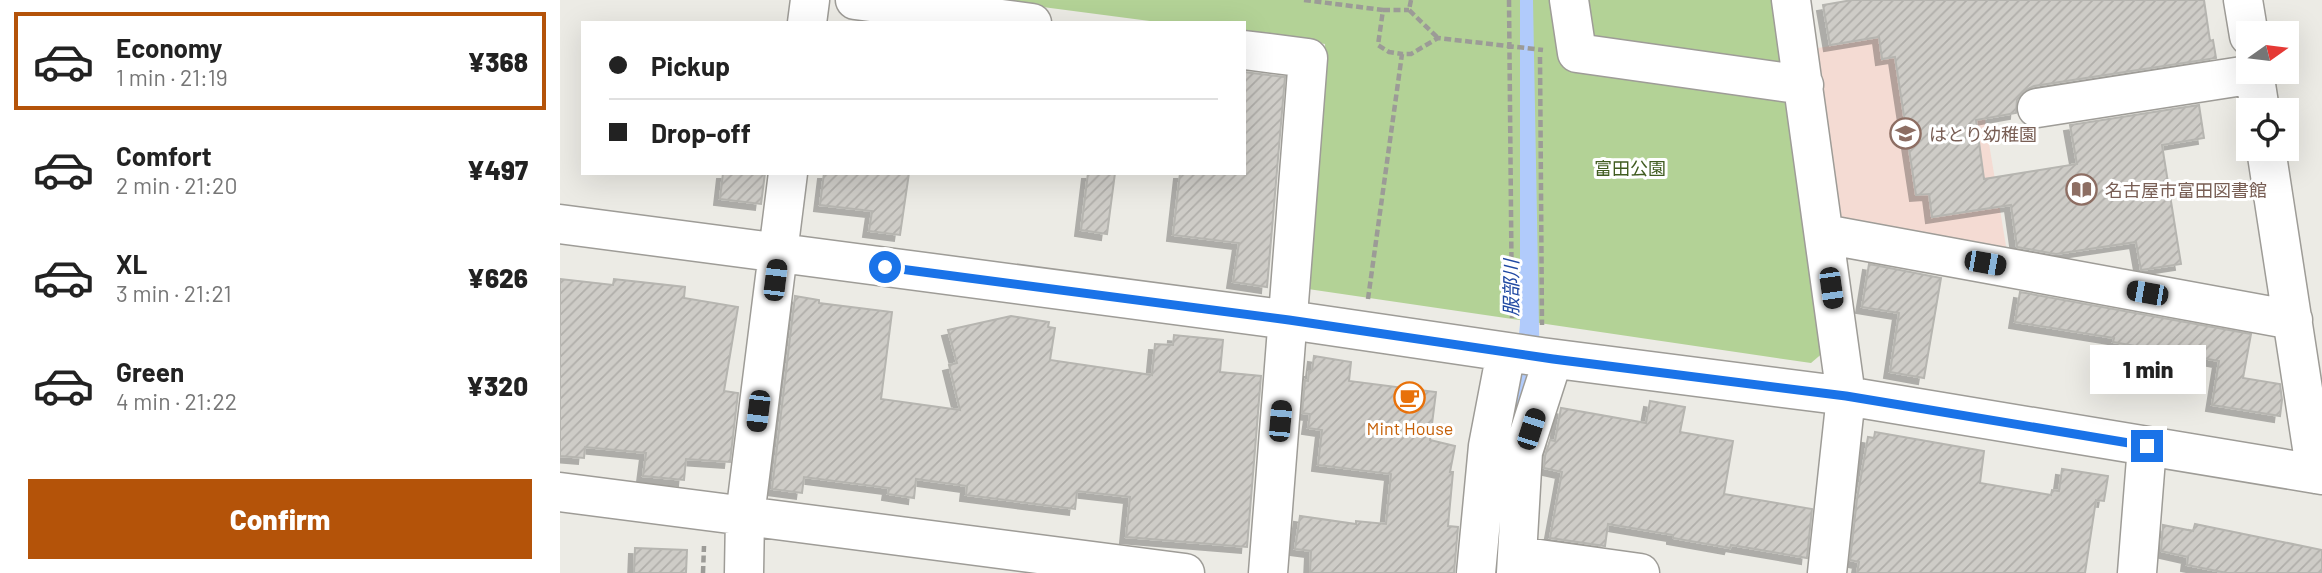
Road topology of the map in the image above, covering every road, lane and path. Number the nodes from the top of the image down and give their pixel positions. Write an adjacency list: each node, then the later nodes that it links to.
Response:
1 (810, 0): 11 (street)
2 (855, 0): 12 (street)
3 (1304, 0): 9 (path)
4 (1411, 0): 10 (path)
5 (1509, 0): 16 (path)
6 (1569, 0): 20 (street)
7 (1791, 0): 20 (street)
8 (2243, 0): 13 (street)
9 (1383, 10): 10 (path); 19 (path)
10 (1409, 10): 15 (path)
11 (807, 21)
12 (1017, 21)
13 (2246, 21)
14 (1540, 37): 31 (path)
15 (1438, 38): 16 (path); 19 (path)
16 (1512, 46): 17 (path); 31 (path)
17 (1536, 49)
18 (1246, 50): 28 (street)
19 (1402, 54): 30 (path)
20 (1804, 85): 26 (street)
21 (2256, 85): 22 (street)
22 (2037, 108)
23 (2268, 161): 29 (street)
24 (788, 175): 27 (street)
25 (560, 224): 27 (street)
26 (1824, 234): 29 (street); 32 (street)
27 (778, 254): 28 (street); 36 (street)
28 (1289, 320): 30 (street); 40 (street)
29 (2293, 320): 34 (street)
30 (1364, 331): 31 (street)
31 (1533, 356): 32 (street); 37 (street); 41 (street)
32 (1846, 396): 33 (street); 43 (street)
33 (2147, 446): 34 (street); 44 (street)
34 (2319, 475)
35 (560, 492): 36 (street)
36 (745, 516): 38 (street); 39 (street)
37 (1517, 564): 42 (street)
38 (744, 573)
39 (1185, 573)
40 (1268, 573)
41 (1476, 573)
42 (1640, 573)
43 (1827, 573)
44 (2137, 573)

